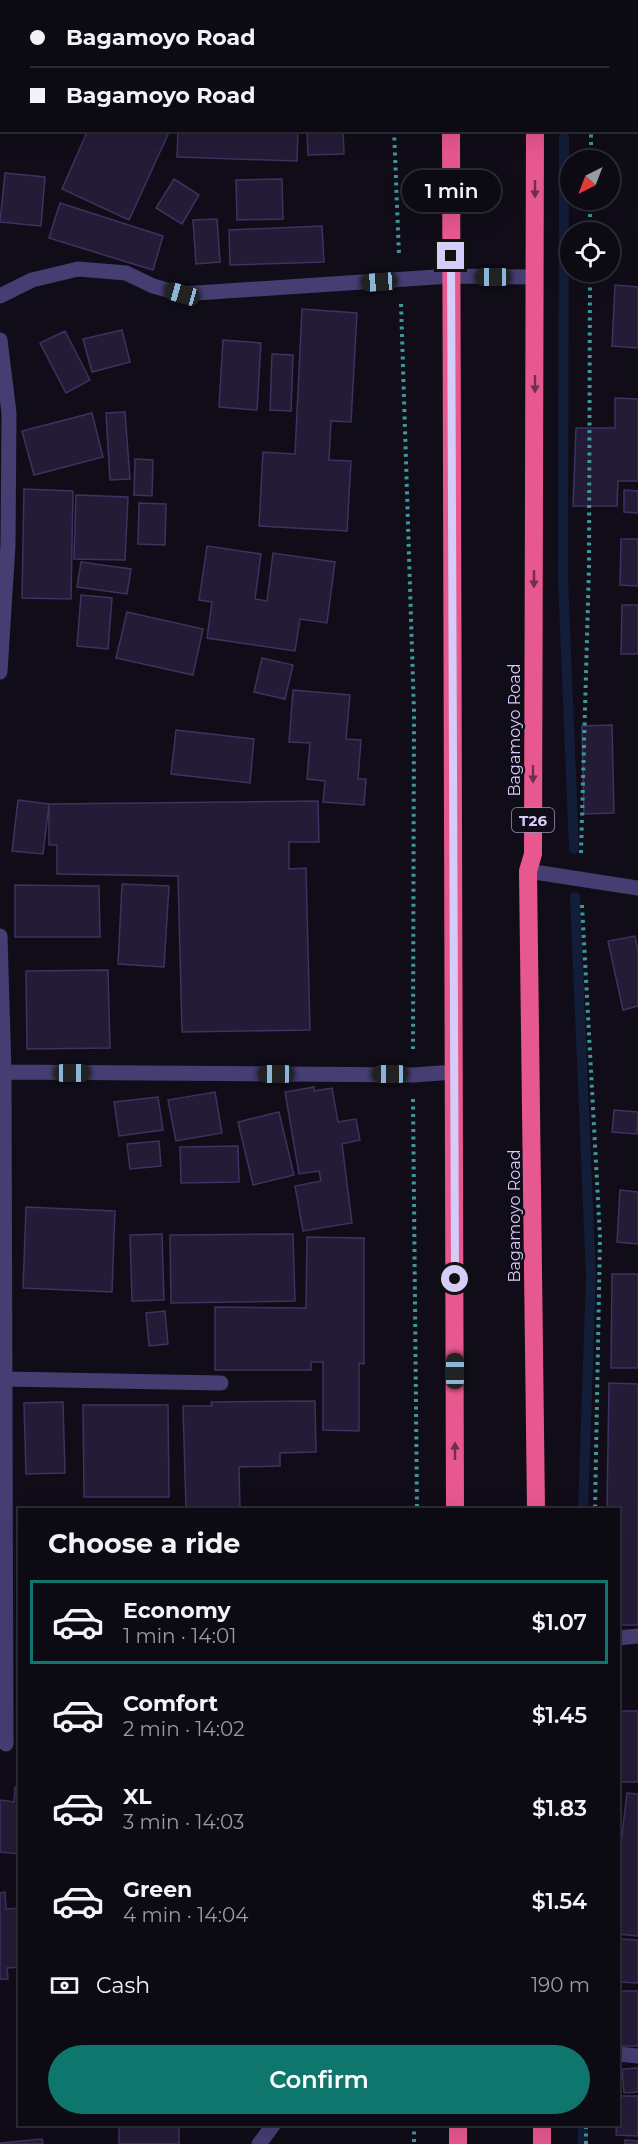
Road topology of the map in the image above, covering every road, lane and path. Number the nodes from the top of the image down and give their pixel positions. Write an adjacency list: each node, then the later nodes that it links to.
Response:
1 (394, 132): 8 (path)
2 (451, 132): 6 (highway)
3 (535, 132): 7 (highway, Bagamoyo Road / T26, one-way to 7)
4 (591, 132): 5 (path)
5 (591, 150)
6 (451, 276): 7 (street); 8 (street); 17 (highway)
7 (535, 277): 12 (highway, Bagamoyo Road / T26, one-way to 12)
8 (400, 280): 9 (street); 18 (path)
9 (0, 296)
10 (0, 340): 11 (street)
11 (0, 672)
12 (528, 871): 13 (street); 23 (highway, Bagamoyo Road / T26)
13 (638, 888)
14 (0, 936): 15 (street)
15 (2, 1026): 16 (street)
16 (4, 1072): 18 (street); 19 (street)
17 (454, 1072): 18 (street); 22 (highway, one-way to 17)
18 (413, 1075): 21 (path)
19 (5, 1379): 20 (street); 26 (street)
20 (221, 1383)
21 (417, 1508)
22 (455, 1508)
23 (536, 1508)
24 (638, 1636): 25 (street)
25 (620, 1638)
26 (8, 1744)
27 (620, 2054): 28 (street)
28 (638, 2056)
29 (272, 2126): 34 (street)
30 (414, 2126): 35 (path)
31 (458, 2126): 36 (highway)
32 (542, 2126): 37 (highway)
33 (586, 2126): 38 (path)
34 (259, 2144)
35 (414, 2144)
36 (458, 2144)
37 (542, 2144)
38 (586, 2144)

